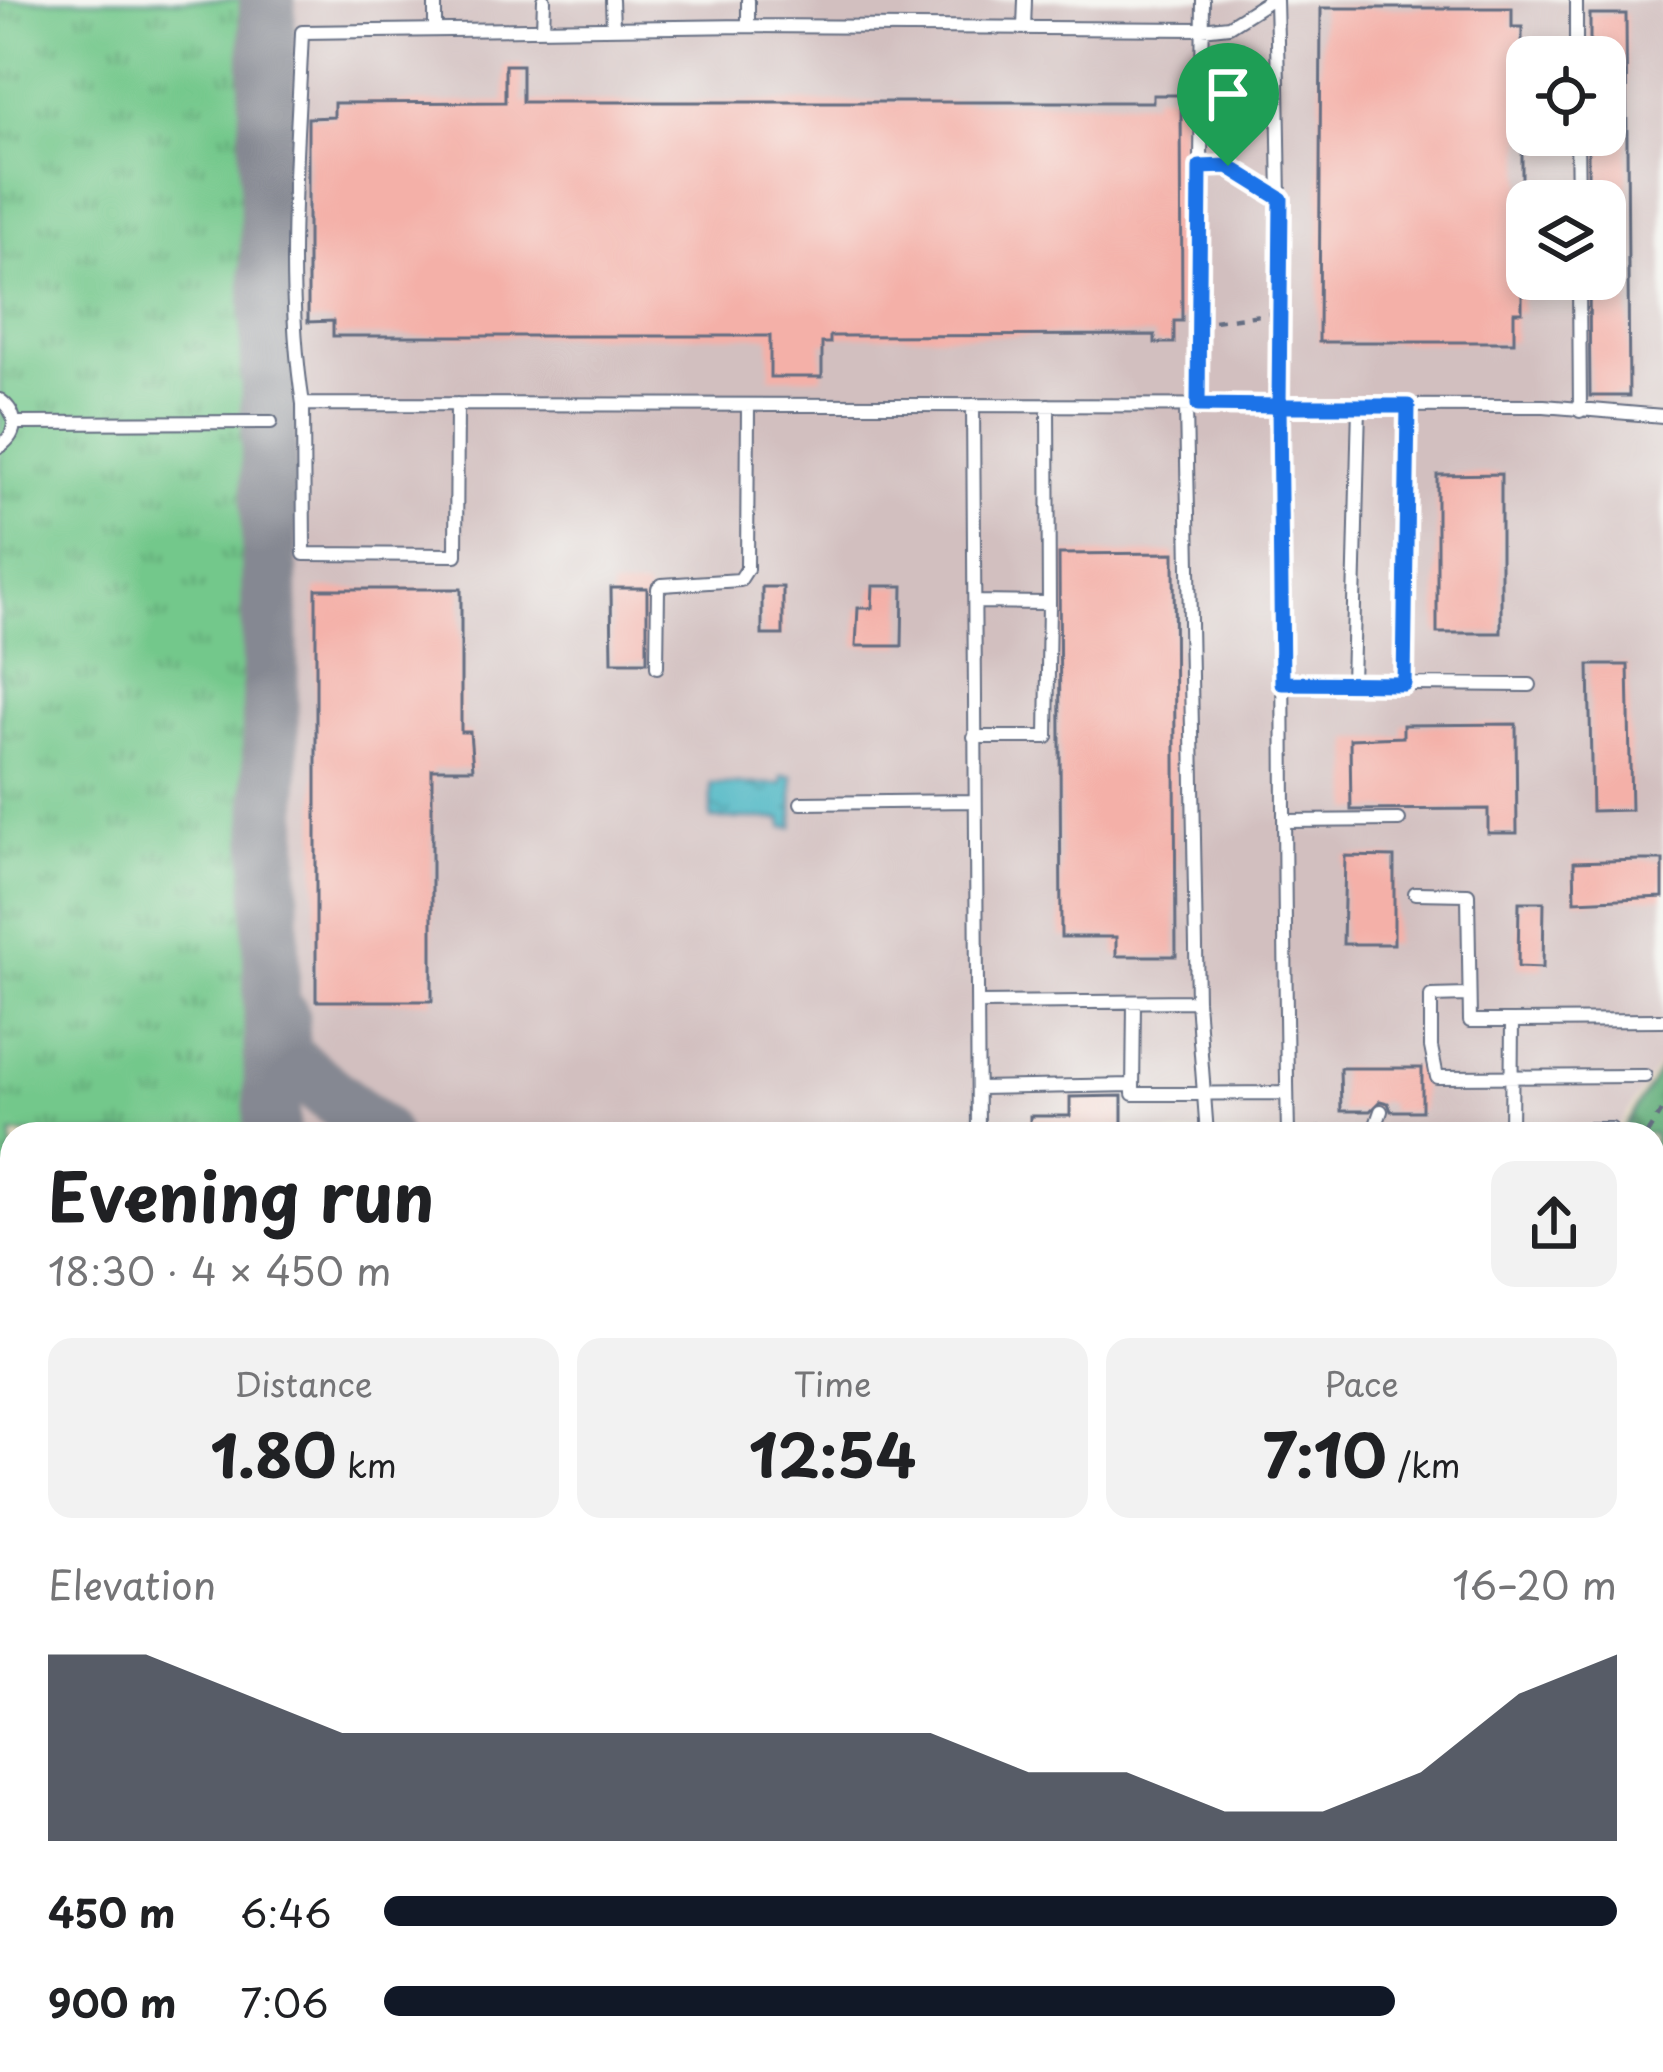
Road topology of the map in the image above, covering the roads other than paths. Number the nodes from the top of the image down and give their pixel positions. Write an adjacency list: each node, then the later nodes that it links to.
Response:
1 (435, 0): 14 (lane)
2 (544, 0): 12 (lane)
3 (613, 0): 10 (lane)
4 (748, 0): 9 (lane)
5 (1024, 0): 11 (lane)
6 (1203, 0): 13 (lane)
7 (1273, 0): 13 (lane); 24 (lane)
8 (1576, 0): 15 (lane)
9 (748, 26): 10 (lane); 11 (lane)
10 (613, 28): 12 (lane)
11 (1024, 28): 13 (lane)
12 (543, 29): 14 (lane)
13 (1202, 29): 23 (lane)
14 (435, 30): 18 (lane)
15 (1576, 36)
16 (1579, 300): 27 (lane)
17 (0, 400): 30 (lane)
18 (303, 404): 19 (lane); 19 (lane)
19 (457, 404): 20 (lane)
20 (748, 404): 21 (lane); 34 (lane)
21 (974, 405): 22 (lane); 32 (lane)
22 (1048, 405): 23 (lane); 33 (lane)
23 (1192, 405): 24 (lane); 46 (lane)
24 (1279, 406): 25 (lane); 35 (lane)
25 (1359, 406): 26 (lane); 36 (lane)
26 (1408, 406): 27 (lane); 37 (lane)
27 (1580, 411): 28 (lane)
28 (1663, 416)
29 (271, 422): 30 (lane)
30 (15, 423): 31 (lane)
31 (0, 446)
32 (975, 602): 33 (lane); 39 (lane)
33 (1049, 603): 39 (lane)
34 (657, 667)
35 (1282, 683): 36 (lane); 43 (lane)
36 (1352, 684): 37 (lane)
37 (1404, 684): 38 (lane)
38 (1530, 685)
39 (974, 737): 40 (lane)
40 (974, 801): 41 (lane); 48 (lane)
41 (801, 803)
42 (1400, 820): 43 (lane)
43 (1284, 821): 55 (lane)
44 (1415, 893): 45 (lane)
45 (1469, 995): 50 (lane); 52 (lane)
46 (1197, 1001): 47 (lane); 56 (lane)
47 (1134, 1002): 48 (lane); 53 (lane)
48 (979, 1003): 54 (lane)
49 (1663, 1020): 50 (lane)
50 (1512, 1021): 52 (lane)
51 (1645, 1076): 52 (lane)
52 (1511, 1077): 62 (lane)
53 (1132, 1085): 54 (lane); 56 (lane)
54 (978, 1088): 58 (lane)
55 (1287, 1093): 56 (lane); 60 (lane)
56 (1204, 1094): 59 (lane)
57 (1382, 1112): 61 (lane)
58 (978, 1122)
59 (1206, 1122)
60 (1288, 1122)
61 (1380, 1122)
62 (1511, 1122)

